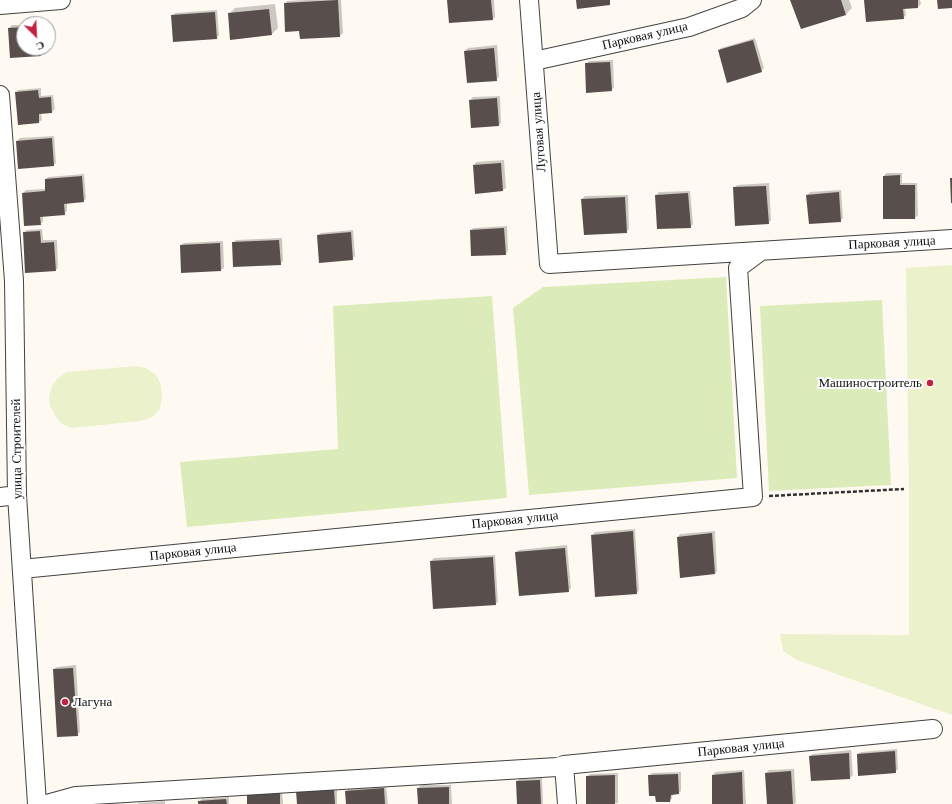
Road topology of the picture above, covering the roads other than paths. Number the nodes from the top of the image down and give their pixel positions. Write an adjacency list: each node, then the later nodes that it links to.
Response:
1 (61, 0): 4 (street)
2 (529, 0): 5 (street, Луговая улица)
3 (752, 0): 5 (street, Парковая улица)
4 (0, 5)
5 (534, 61): 9 (street, Луговая улица)
6 (0, 95): 10 (street, улица Строителей)
7 (952, 240): 8 (street, Парковая улица)
8 (761, 251): 9 (street, Парковая улица); 11 (street, Парковая улица)
9 (549, 264)
10 (9, 496): 11 (street, улица Строителей)
11 (22, 569): 14 (street, улица Строителей)
12 (933, 729): 13 (street, Парковая улица)
13 (564, 765): 15 (street, Парковая улица); 16 (street)
14 (36, 804)
15 (47, 804)
16 (567, 804)

